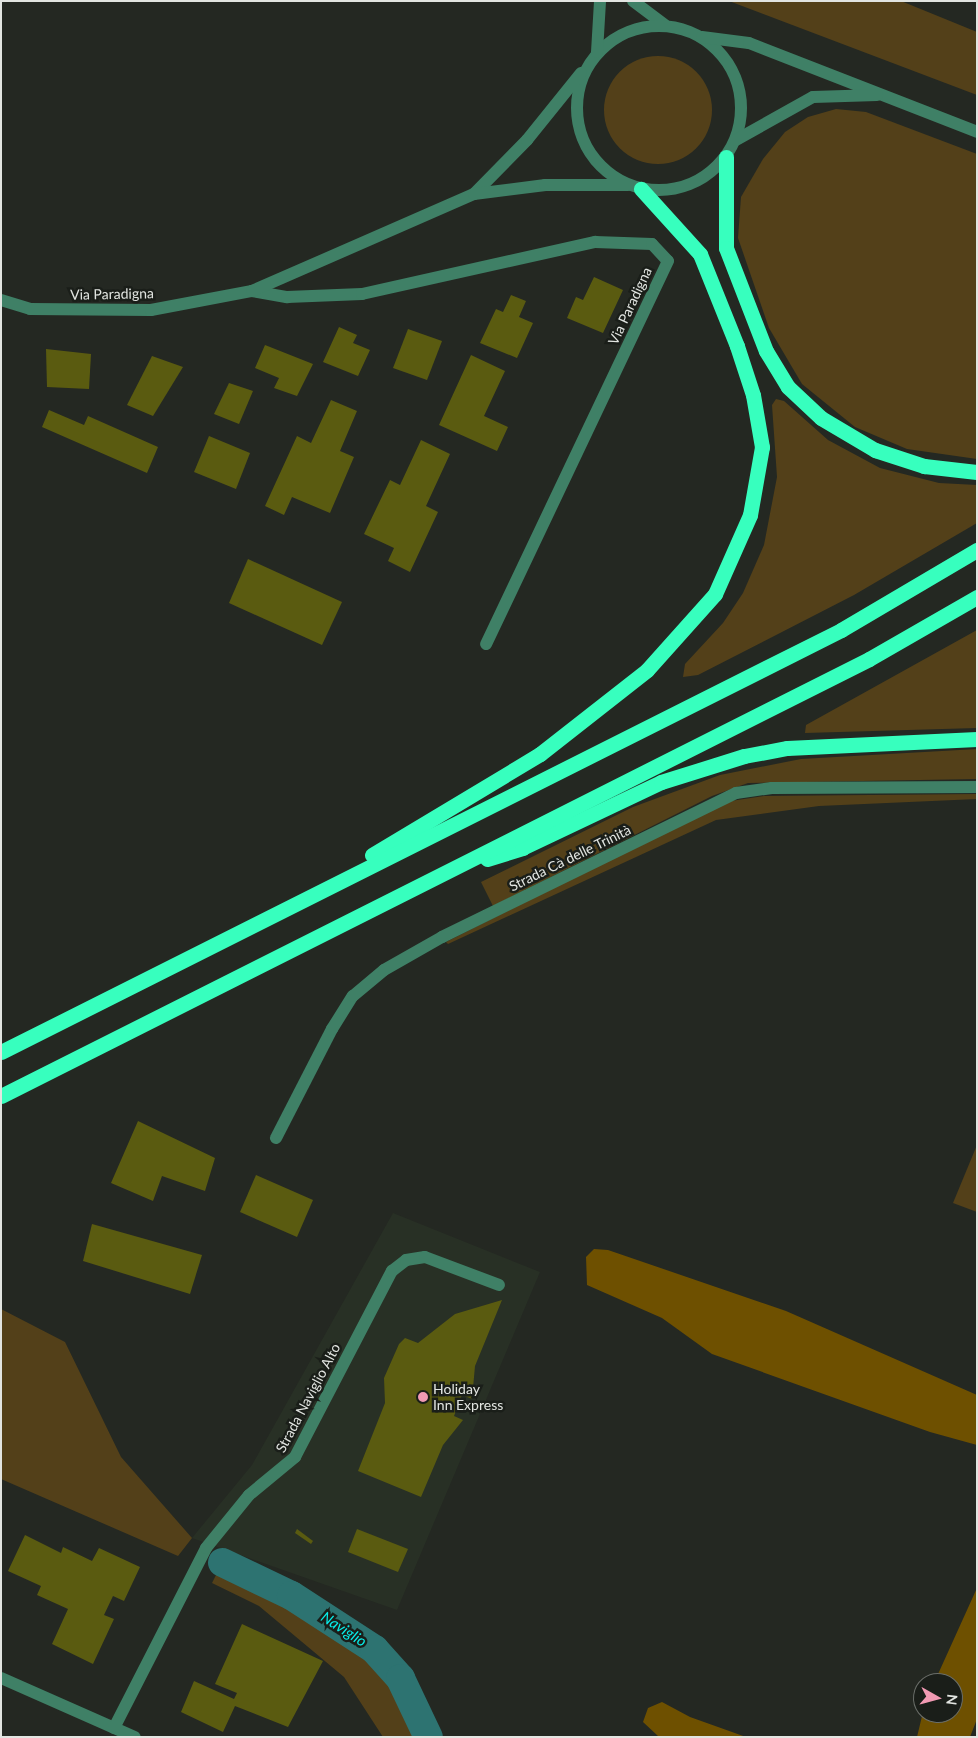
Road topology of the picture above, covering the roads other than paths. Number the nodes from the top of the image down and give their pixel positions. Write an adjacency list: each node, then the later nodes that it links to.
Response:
1 (600, 1): 5 (street)
2 (633, 1): 3 (street)
3 (665, 25): 4 (street, Via Paradigna); 5 (street, Via Paradigna)
4 (702, 37): 7 (street, Via Paradigna); 9 (street, Via Paradigna)
5 (598, 52): 6 (street, Via Paradigna)
6 (588, 65): 11 (street, Via Paradigna); 12 (street, Via Paradigna)
7 (884, 95): 8 (street, Via Paradigna); 9 (street, Via Paradigna)
8 (977, 132)
9 (736, 140): 10 (street, Via Paradigna)
10 (726, 157): 11 (street, Via Paradigna); 15 (highway)
11 (635, 187): 12 (street, Via Paradigna); 22 (highway)
12 (474, 194): 13 (street, Via Paradigna)
13 (252, 291): 14 (street, Via Paradigna); 18 (street, Via Paradigna)
14 (1, 300)
15 (977, 472)
16 (977, 550): 22 (highway)
17 (977, 597): 21 (highway)
18 (486, 644)
19 (977, 739): 21 (highway)
20 (977, 787): 25 (street, Strada Cà delle Trinità)
21 (443, 874): 24 (highway)
22 (266, 919): 23 (highway)
23 (1, 1052)
24 (1, 1096)
25 (276, 1138)
26 (498, 1285): 28 (street, Strada Naviglio Alto)
27 (1, 1678): 28 (street)
28 (114, 1728): 29 (street)
29 (135, 1737)

